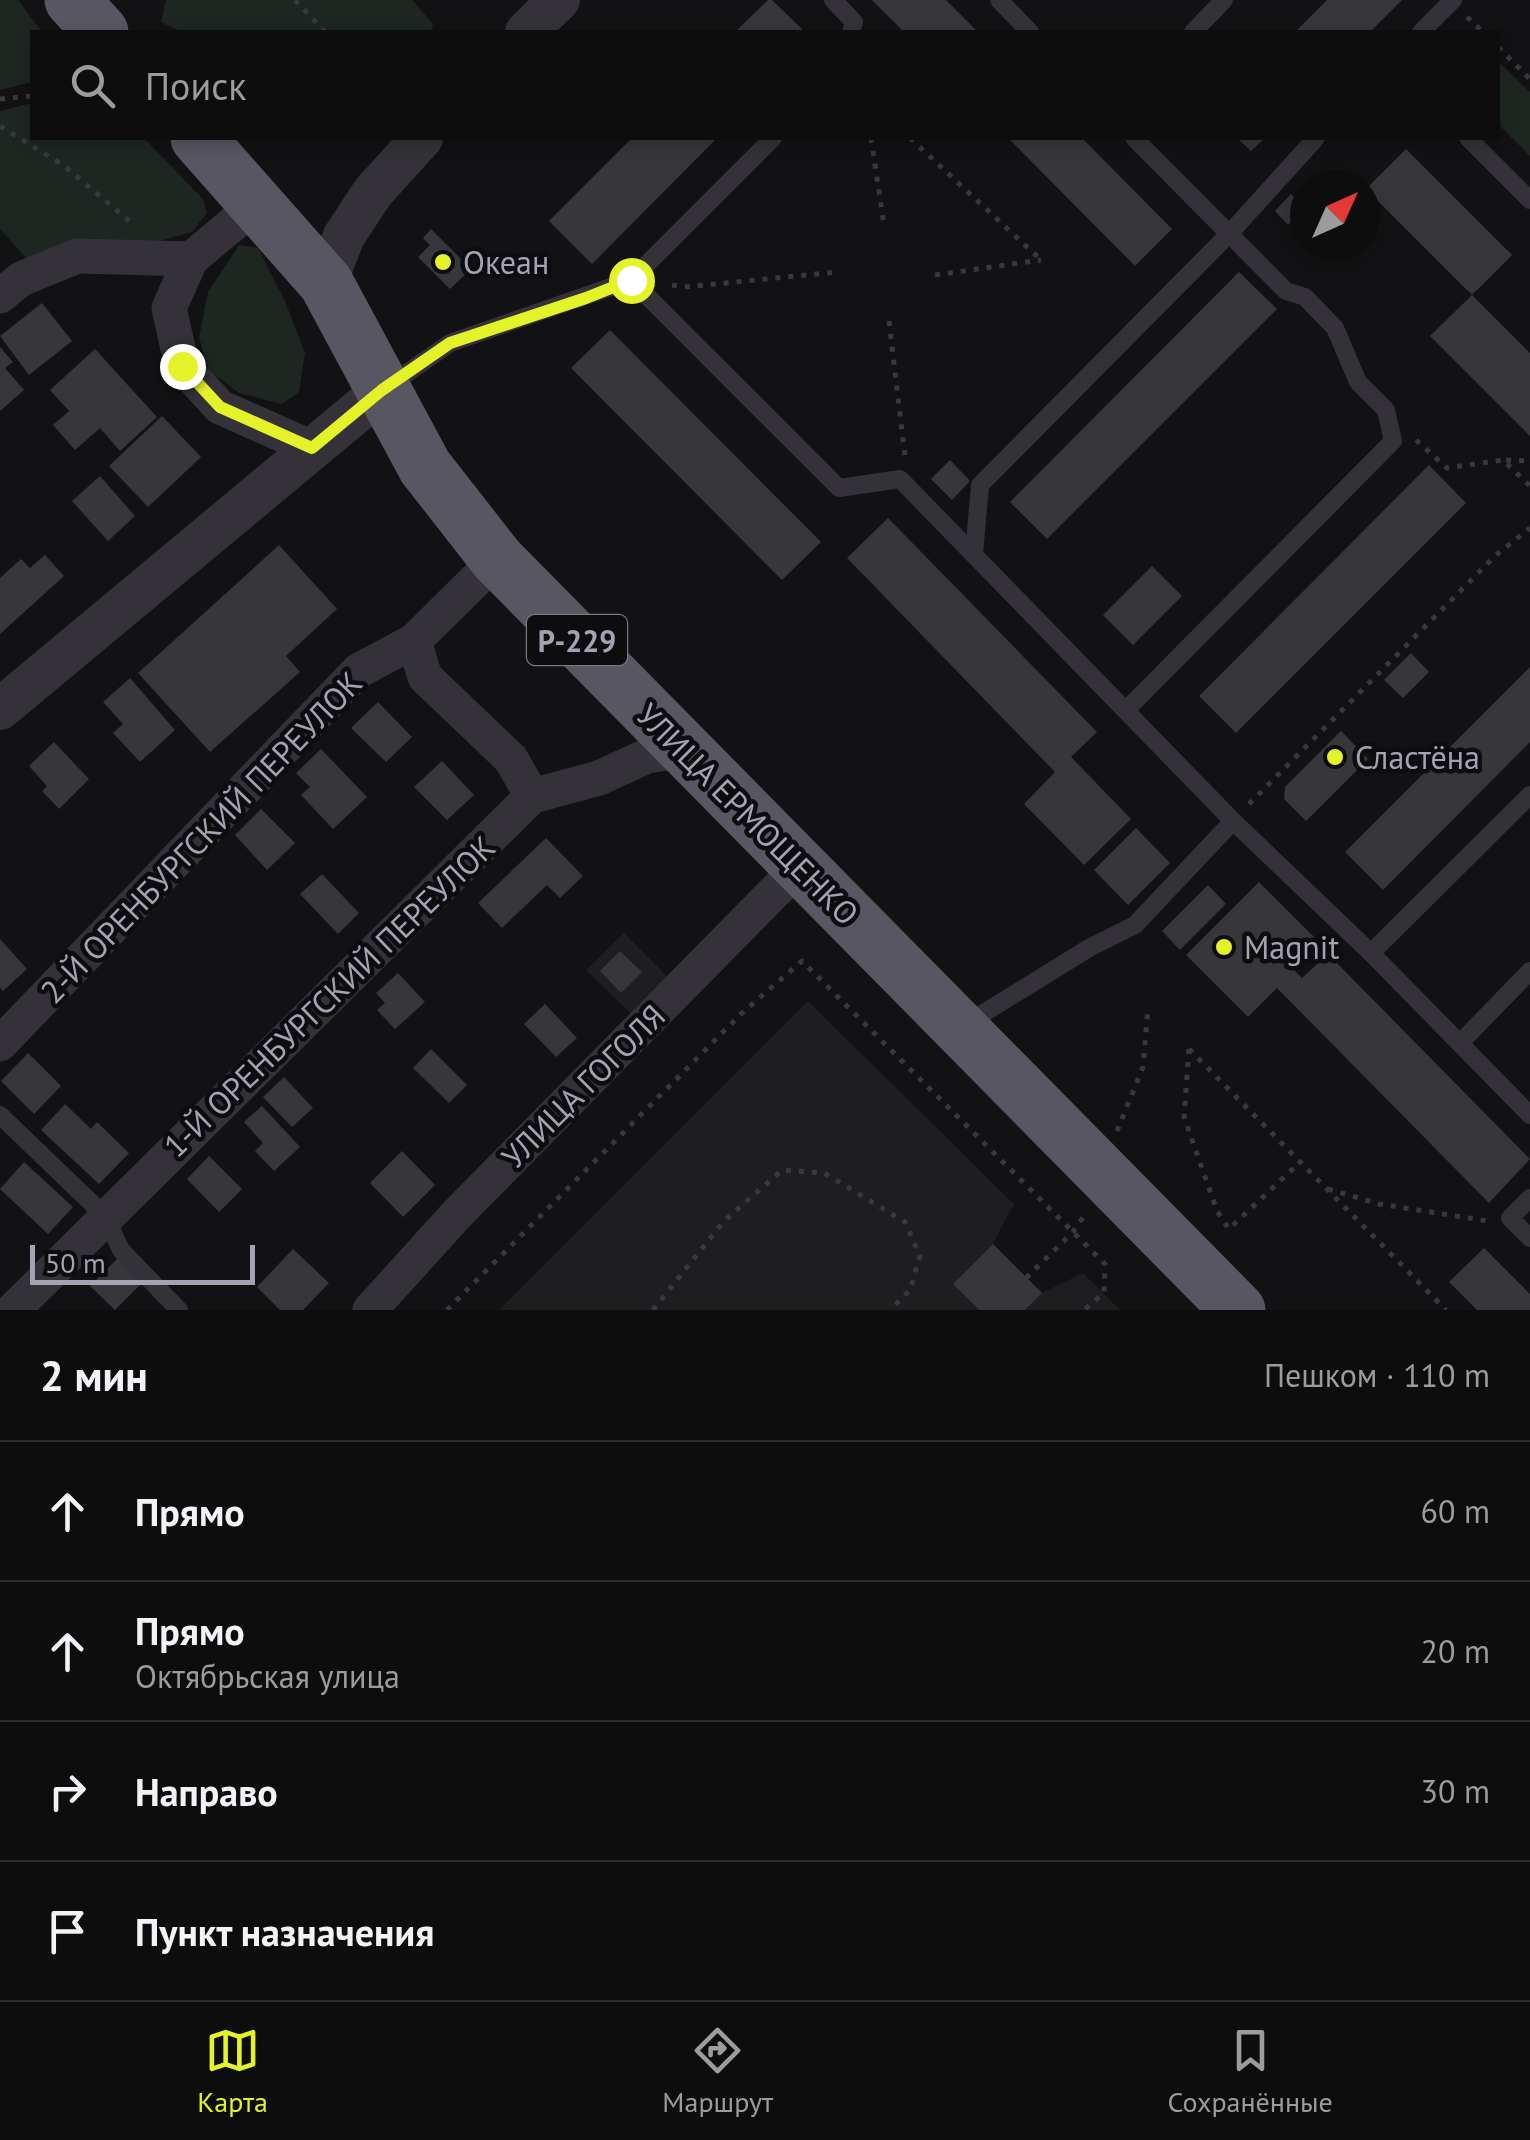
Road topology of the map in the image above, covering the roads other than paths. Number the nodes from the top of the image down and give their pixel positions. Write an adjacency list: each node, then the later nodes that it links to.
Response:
1 (72, 0): 7 (highway)
2 (559, 0): 8 (street)
3 (832, 0): 9 (lane)
4 (998, 0): 10 (lane)
5 (1224, 0): 11 (lane)
6 (1453, 0): 12 (lane)
7 (100, 30)
8 (528, 30)
9 (852, 30)
10 (1028, 30)
11 (1195, 30)
12 (1423, 30)
13 (200, 140): 20 (highway, УЛИЦА ЕРМОЩЕНКО / Р-229)
14 (420, 140): 24 (street)
15 (771, 140): 23 (lane)
16 (1136, 140): 21 (lane)
17 (1314, 140): 21 (lane)
18 (1470, 140): 19 (lane)
19 (1530, 200)
20 (258, 203): 22 (street); 24 (highway, УЛИЦА ЕРМОЩЕНКО / Р-229)
21 (1229, 234): 28 (lane); 32 (lane)
22 (191, 259): 25 (street); 27 (street)
23 (631, 280): 26 (lane); 28 (lane)
24 (326, 283): 26 (highway, УЛИЦА ЕРМОЩЕНКО / Р-229)
25 (0, 296)
26 (382, 390): 27 (street); 29 (highway, УЛИЦА ЕРМОЩЕНКО / Р-229)
27 (312, 448): 31 (street)
28 (974, 554): 32 (lane)
29 (497, 559): 30 (street, 2-Й ОРЕНБУРГСКИЙ ПЕРЕУЛОК); 33 (highway, УЛИЦА ЕРМОЩЕНКО / Р-229)
30 (414, 641): 35 (street); 42 (street, 2-Й ОРЕНБУРГСКИЙ ПЕРЕУЛОК)
31 (0, 709)
32 (1126, 710): 36 (lane)
33 (685, 750): 35 (street, 1-Й ОРЕНБУРГСКИЙ ПЕРЕУЛОК); 37 (highway, УЛИЦА ЕРМОЩЕНКО / Р-229)
34 (1530, 795): 38 (lane)
35 (532, 796): 46 (street, 1-Й ОРЕНБУРГСКИЙ ПЕРЕУЛОК)
36 (1233, 821): 38 (lane); 40 (lane)
37 (799, 866): 40 (highway, УЛИЦА ЕРМОЩЕНКО / Р-229); 50 (street, УЛИЦА ГОГОЛЯ)
38 (1371, 953): 41 (lane)
39 (1530, 971): 41 (lane)
40 (961, 1028): 51 (highway, УЛИЦА ЕРМОЩЕНКО / Р-229)
41 (1460, 1043): 43 (lane)
42 (0, 1044)
43 (1530, 1115)
44 (0, 1116): 46 (lane)
45 (1530, 1198): 47 (lane)
46 (105, 1216): 48 (street, 1-Й ОРЕНБУРГСКИЙ ПЕРЕУЛОК); 49 (lane)
47 (1530, 1238)
48 (13, 1310)
49 (179, 1310)
50 (370, 1310)
51 (1238, 1310)

